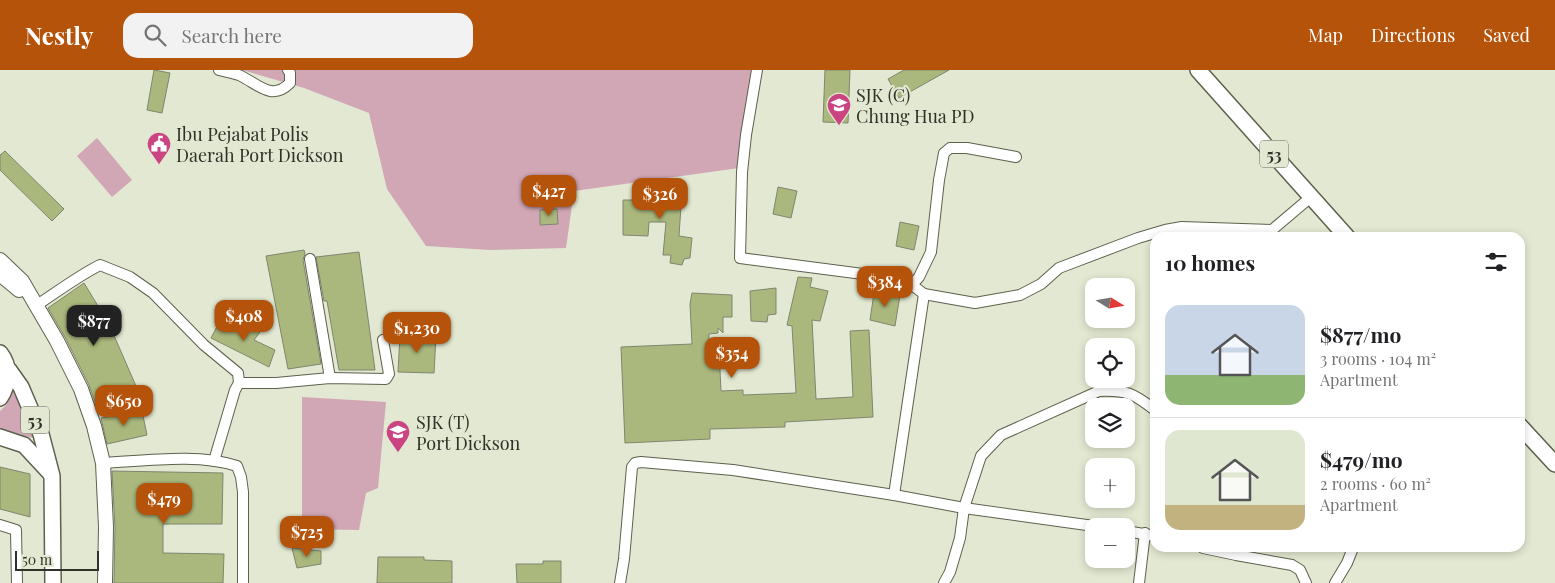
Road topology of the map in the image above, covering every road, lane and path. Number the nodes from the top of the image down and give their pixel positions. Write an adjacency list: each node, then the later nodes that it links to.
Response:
1 (219, 70): 6 (street)
2 (249, 70): 6 (street)
3 (288, 70): 6 (street)
4 (757, 70): 17 (street)
5 (1198, 70): 8 (main road, 53)
6 (239, 75)
7 (1016, 157): 17 (street)
8 (1311, 197): 9 (street); 12 (main road, 53)
9 (1272, 230): 10 (street); 11 (street)
10 (1162, 232)
11 (1269, 232)
12 (1343, 232)
13 (1150, 235): 18 (street)
14 (310, 258): 23 (street)
15 (0, 260): 19 (street)
16 (0, 274): 19 (street)
17 (912, 285): 18 (street)
18 (924, 294): 35 (street)
19 (36, 305): 24 (street); 32 (street)
20 (383, 340): 23 (street)
21 (0, 353): 22 (main road)
22 (8, 370): 25 (main road); 34 (main road, 53)
23 (330, 378): 24 (street)
24 (239, 383): 31 (street)
25 (0, 398)
26 (1150, 406): 36 (street)
27 (1525, 431): 33 (main road)
28 (0, 437): 30 (main road, 53)
29 (0, 444): 30 (main road)
30 (35, 456): 34 (main road, 53)
31 (214, 461): 32 (street); 46 (street)
32 (103, 464): 45 (street)
33 (1555, 464)
34 (52, 476): 44 (main road, 53)
35 (894, 494): 36 (street); 47 (street)
36 (964, 508): 38 (street); 48 (street)
37 (0, 525): 43 (street)
38 (1085, 525)
39 (1135, 532): 40 (street)
40 (1150, 534): 49 (street)
41 (1237, 552): 50 (street)
42 (1351, 552): 51 (street)
43 (18, 583)
44 (53, 583)
45 (105, 583)
46 (243, 583)
47 (620, 583)
48 (944, 583)
49 (1139, 583)
50 (1306, 583)
51 (1335, 583)

